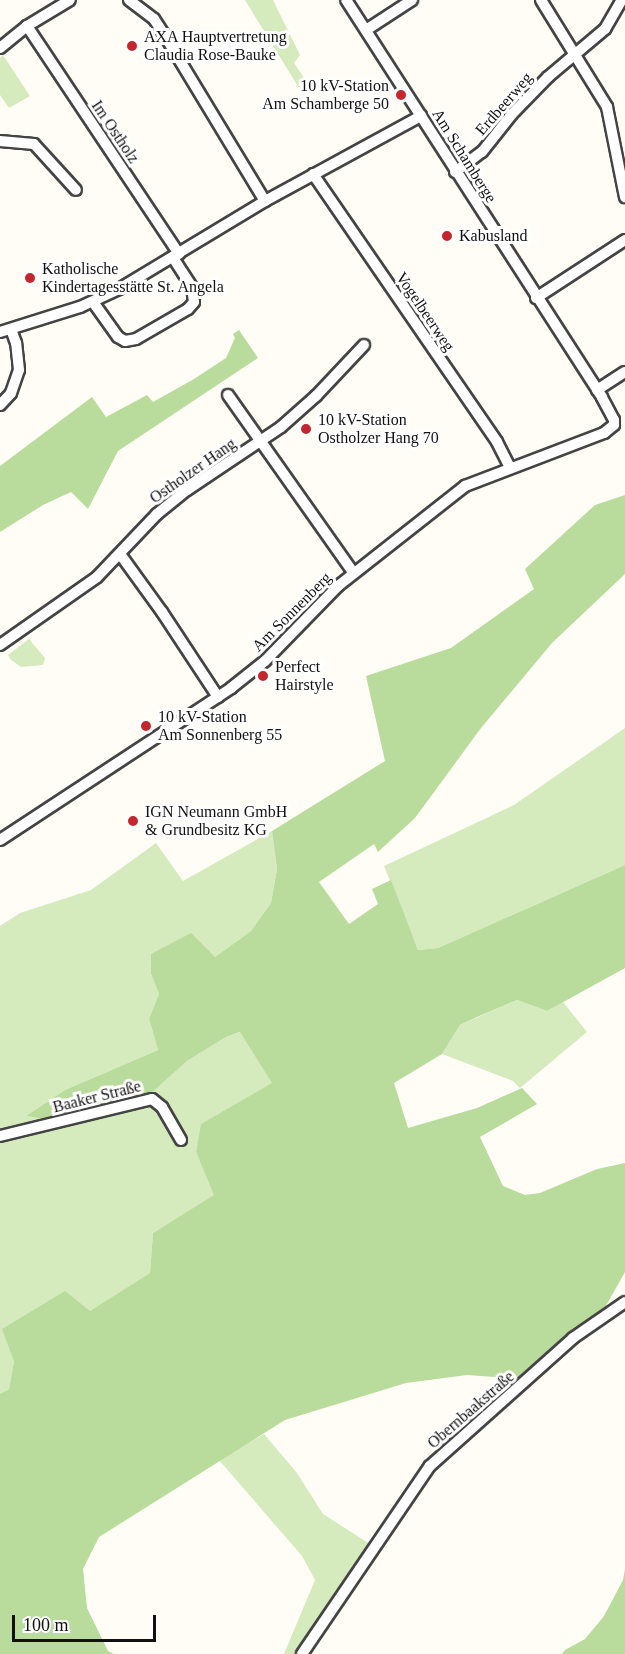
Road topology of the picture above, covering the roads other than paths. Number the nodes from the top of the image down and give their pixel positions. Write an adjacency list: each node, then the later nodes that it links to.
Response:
1 (70, 0): 7 (street)
2 (129, 0): 17 (street)
3 (346, 0): 8 (street, Am Schamberge)
4 (412, 0): 8 (street)
5 (541, 0): 10 (street)
6 (622, 0): 10 (street, Erdbeerweg)
7 (27, 26): 9 (street); 19 (street, Im Ostholz)
8 (366, 30): 11 (street, Am Schamberge)
9 (0, 48)
10 (575, 56): 13 (street, Erdbeerweg); 16 (street)
11 (421, 116): 13 (street, Am Schamberge); 14 (street)
12 (0, 141): 15 (street)
13 (455, 172): 20 (street, Am Schamberge)
14 (313, 174): 17 (street); 31 (street, Vogelbeerweg)
15 (76, 190)
16 (625, 197)
17 (265, 201): 19 (street)
18 (625, 240): 20 (street)
19 (176, 256): 21 (street); 21 (street, Im Ostholz)
20 (536, 298): 26 (street, Am Schamberge)
21 (93, 302): 22 (street)
22 (11, 329): 23 (street); 28 (street)
23 (0, 332)
24 (364, 345): 30 (street, Ostholzer Hang)
25 (625, 372): 26 (street)
26 (597, 390): 29 (street, Am Sonnenberg)
27 (228, 395): 30 (street)
28 (0, 405)
29 (620, 425): 31 (street, Am Sonnenberg)
30 (261, 442): 32 (street, Ostholzer Hang); 33 (street, Ostholzer Hang)
31 (510, 467): 33 (street, Am Sonnenberg)
32 (120, 554): 34 (street, Ostholzer Hang); 35 (street)
33 (353, 572): 35 (street, Am Sonnenberg)
34 (0, 645)
35 (218, 697): 36 (street, Am Sonnenberg)
36 (0, 840)
37 (0, 1136): 38 (street, Baaker Straße)
38 (181, 1140)
39 (625, 1302): 40 (street, Obernbaakstraße)
40 (302, 1654)

